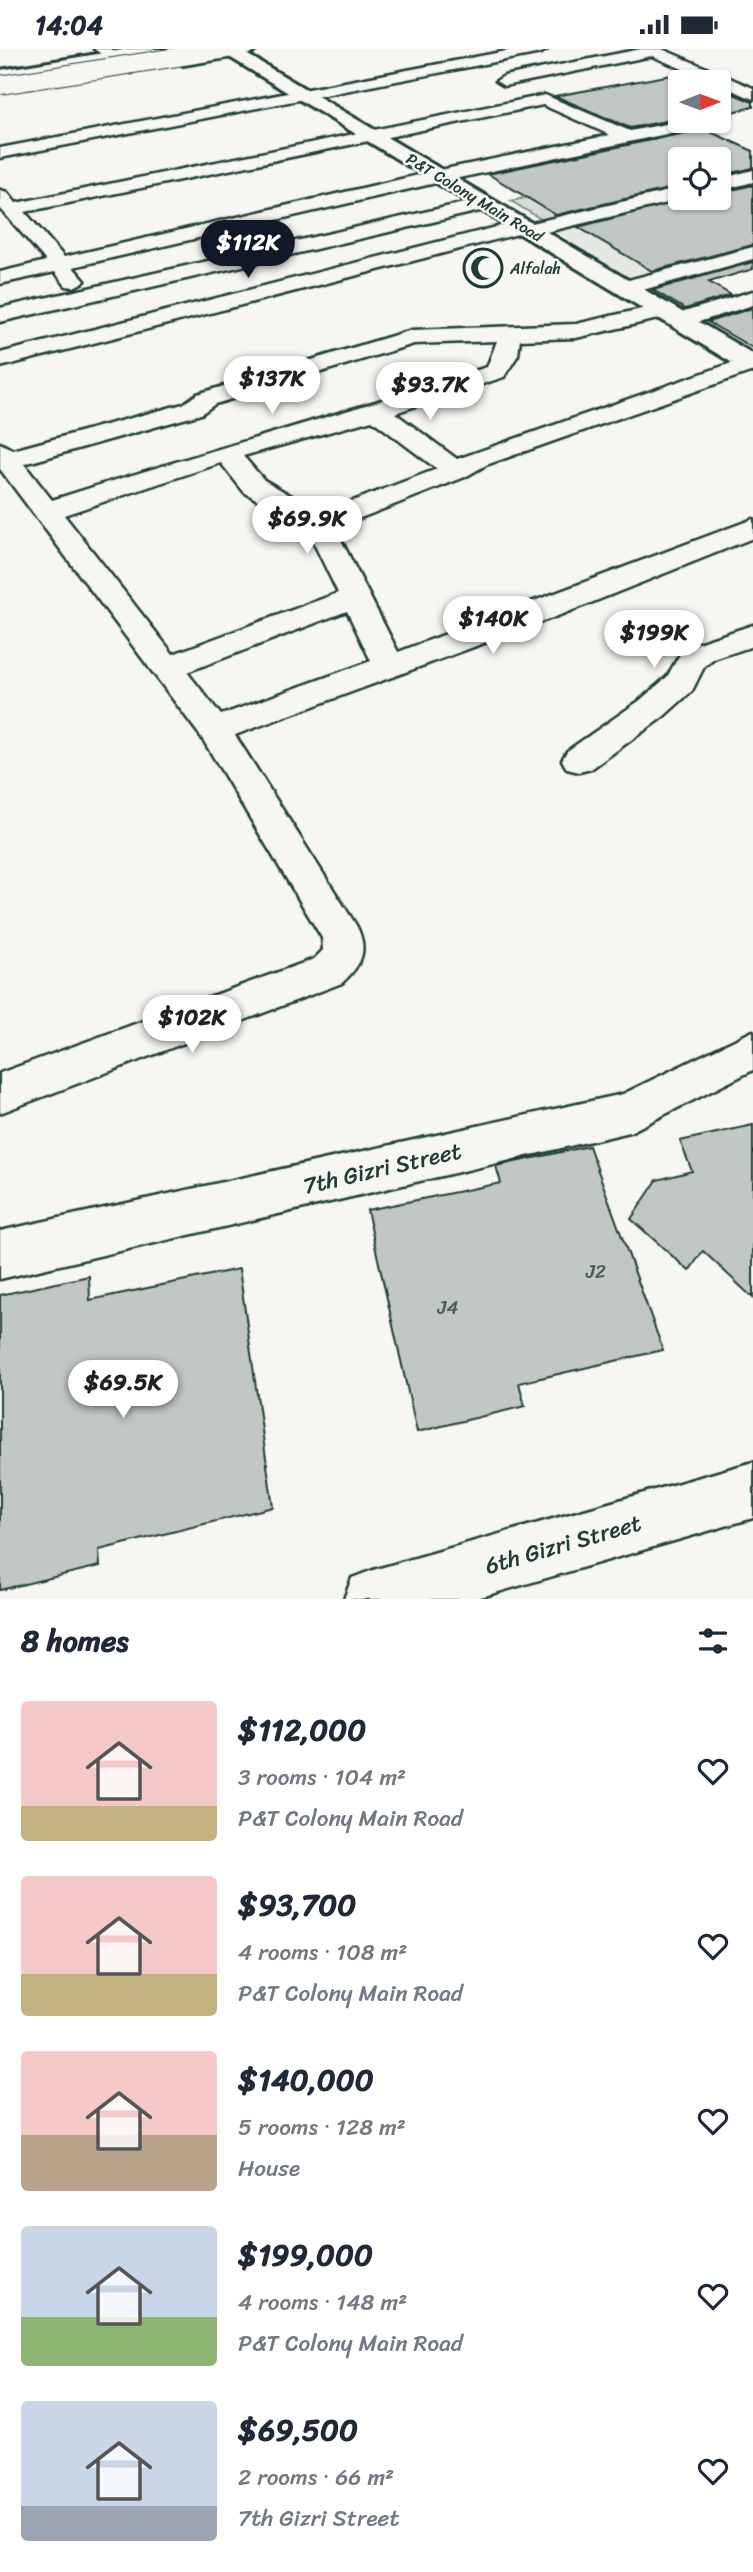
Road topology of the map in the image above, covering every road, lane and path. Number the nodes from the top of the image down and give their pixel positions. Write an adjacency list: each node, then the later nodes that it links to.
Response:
1 (157, 49): 6 (main road)
2 (189, 49): 8 (main road)
3 (541, 49): 12 (street)
4 (236, 50): 7 (main road); 10 (main road, bridge); 12 (main road, P&T Colony Main Road)
5 (651, 50): 9 (street); 11 (street)
6 (108, 52): 7 (street); 8 (main road)
7 (131, 68): 10 (main road)
8 (0, 77)
9 (489, 84)
10 (0, 87)
11 (753, 93)
12 (308, 96): 14 (main road, P&T Colony Main Road); 18 (street)
13 (366, 109): 14 (street)
14 (339, 115): 16 (main road, P&T Colony Main Road)
15 (668, 129): 17 (street)
16 (376, 137): 17 (street); 19 (main road, P&T Colony Main Road); 23 (street)
17 (628, 137): 19 (street)
18 (0, 153)
19 (440, 176): 24 (main road, P&T Colony Main Road); 27 (street)
20 (752, 177): 21 (street)
21 (731, 182)
22 (668, 197): 25 (street)
23 (7, 202): 27 (street)
24 (486, 204): 25 (main road, P&T Colony Main Road); 30 (street)
25 (527, 228): 29 (main road, P&T Colony Main Road); 35 (street)
26 (753, 253): 29 (street)
27 (61, 264): 28 (street); 30 (street)
28 (0, 278)
29 (625, 288): 33 (main road, P&T Colony Main Road)
30 (85, 296): 32 (street)
31 (753, 298): 33 (street)
32 (0, 315)
33 (671, 316): 34 (street); 36 (main road, P&T Colony Main Road)
34 (510, 334): 37 (street); 39 (street)
35 (1, 360)
36 (752, 365): 40 (street)
37 (376, 411): 38 (street); 40 (street)
38 (226, 453): 41 (street); 42 (street)
39 (3, 455): 41 (street)
40 (456, 471): 42 (street)
41 (48, 511): 47 (street)
42 (319, 524): 44 (street)
43 (753, 528): 46 (street)
44 (356, 597): 46 (street); 47 (street)
45 (753, 635): 49 (street)
46 (389, 666): 48 (street)
47 (167, 668): 48 (street)
48 (214, 730): 51 (street)
49 (579, 760)
50 (753, 1049): 52 (street, 7th Gizri Street)
51 (0, 1093)
52 (0, 1255)
53 (753, 1490): 54 (street, 6th Gizri Street)
54 (373, 1599)

